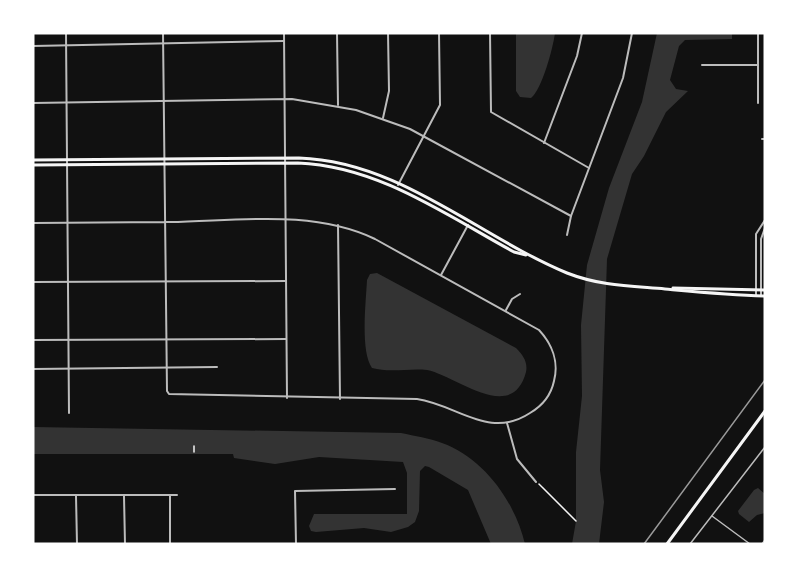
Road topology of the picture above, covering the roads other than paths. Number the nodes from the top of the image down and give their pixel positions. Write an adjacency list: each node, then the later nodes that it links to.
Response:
1 (66, 33): 14 (street)
2 (164, 33): 12 (street)
3 (284, 33): 11 (street)
4 (337, 33): 22 (street)
5 (388, 33): 23 (street)
6 (439, 33): 24 (street)
7 (490, 33): 25 (street)
8 (582, 33): 25 (street)
9 (632, 33): 34 (street)
10 (758, 33): 16 (street)
11 (284, 41): 12 (street); 17 (street)
12 (164, 45): 14 (street); 18 (street)
13 (33, 46): 14 (street)
14 (66, 46): 20 (street)
15 (702, 65): 16 (street)
16 (758, 65): 21 (street)
17 (284, 99): 18 (street); 22 (street); 26 (street)
18 (164, 102): 20 (street); 28 (street)
19 (33, 103): 20 (street)
20 (67, 103): 27 (street)
21 (758, 103)
22 (338, 106): 23 (street)
23 (383, 118): 24 (street)
24 (424, 137): 35 (street); 37 (street)
25 (544, 144): 34 (street)
26 (285, 158): 28 (main road); 30 (street); 35 (main road)
27 (68, 159): 28 (main road); 29 (main road); 33 (street)
28 (165, 159): 31 (street)
29 (33, 160)
30 (285, 163): 31 (main road); 36 (main road); 38 (street)
31 (165, 164): 33 (main road); 40 (street)
32 (33, 165): 33 (main road)
33 (68, 165): 43 (street)
34 (589, 168): 37 (street)
35 (399, 183): 36 (street); 41 (main road)
36 (396, 188): 45 (main road)
37 (571, 216): 47 (street)
38 (285, 219): 40 (street); 44 (street); 52 (street)
39 (764, 221): 55 (street)
40 (165, 222): 43 (street); 50 (street)
41 (469, 222): 45 (street); 48 (main road)
42 (33, 223): 43 (street)
43 (68, 223): 51 (street)
44 (338, 225): 49 (street); 70 (street)
45 (466, 227): 48 (main road); 49 (street)
46 (765, 228): 56 (street)
47 (567, 235)
48 (531, 257): 54 (main road)
49 (441, 275): 60 (street)
50 (166, 280): 51 (street); 52 (street); 62 (street)
51 (68, 281): 53 (street); 61 (street)
52 (286, 281): 63 (street)
53 (33, 282)
54 (662, 289): 55 (main road); 58 (main road)
55 (756, 290): 56 (main road); 58 (street)
56 (763, 290): 59 (street)
57 (520, 294): 60 (street)
58 (756, 296): 59 (main road)
59 (763, 296)
60 (506, 310): 73 (street)
61 (69, 339): 62 (street); 64 (street); 66 (street)
62 (167, 339): 63 (street); 67 (street)
63 (286, 339): 69 (street)
64 (33, 340)
65 (218, 367): 67 (street)
66 (69, 368): 67 (street); 68 (street); 72 (street)
67 (167, 368): 69 (street)
68 (33, 369)
69 (287, 398): 70 (street)
70 (340, 399): 73 (street)
71 (765, 411): 90 (main road)
72 (69, 413)
73 (507, 423): 77 (street)
74 (765, 447): 75 (lane)
75 (762, 451): 76 (lane); 84 (lane)
76 (765, 454)
77 (536, 482)
78 (395, 489): 89 (street)
79 (33, 495): 80 (street)
80 (76, 495): 81 (street); 86 (street)
81 (124, 495): 82 (street); 87 (street)
82 (170, 495): 83 (street); 88 (street)
83 (177, 495)
84 (711, 516): 91 (lane); 92 (lane)
85 (765, 540): 93 (lane)
86 (77, 544)
87 (125, 544)
88 (170, 544)
89 (296, 544)
90 (667, 544)
91 (690, 544)
92 (750, 544)
93 (762, 544)

